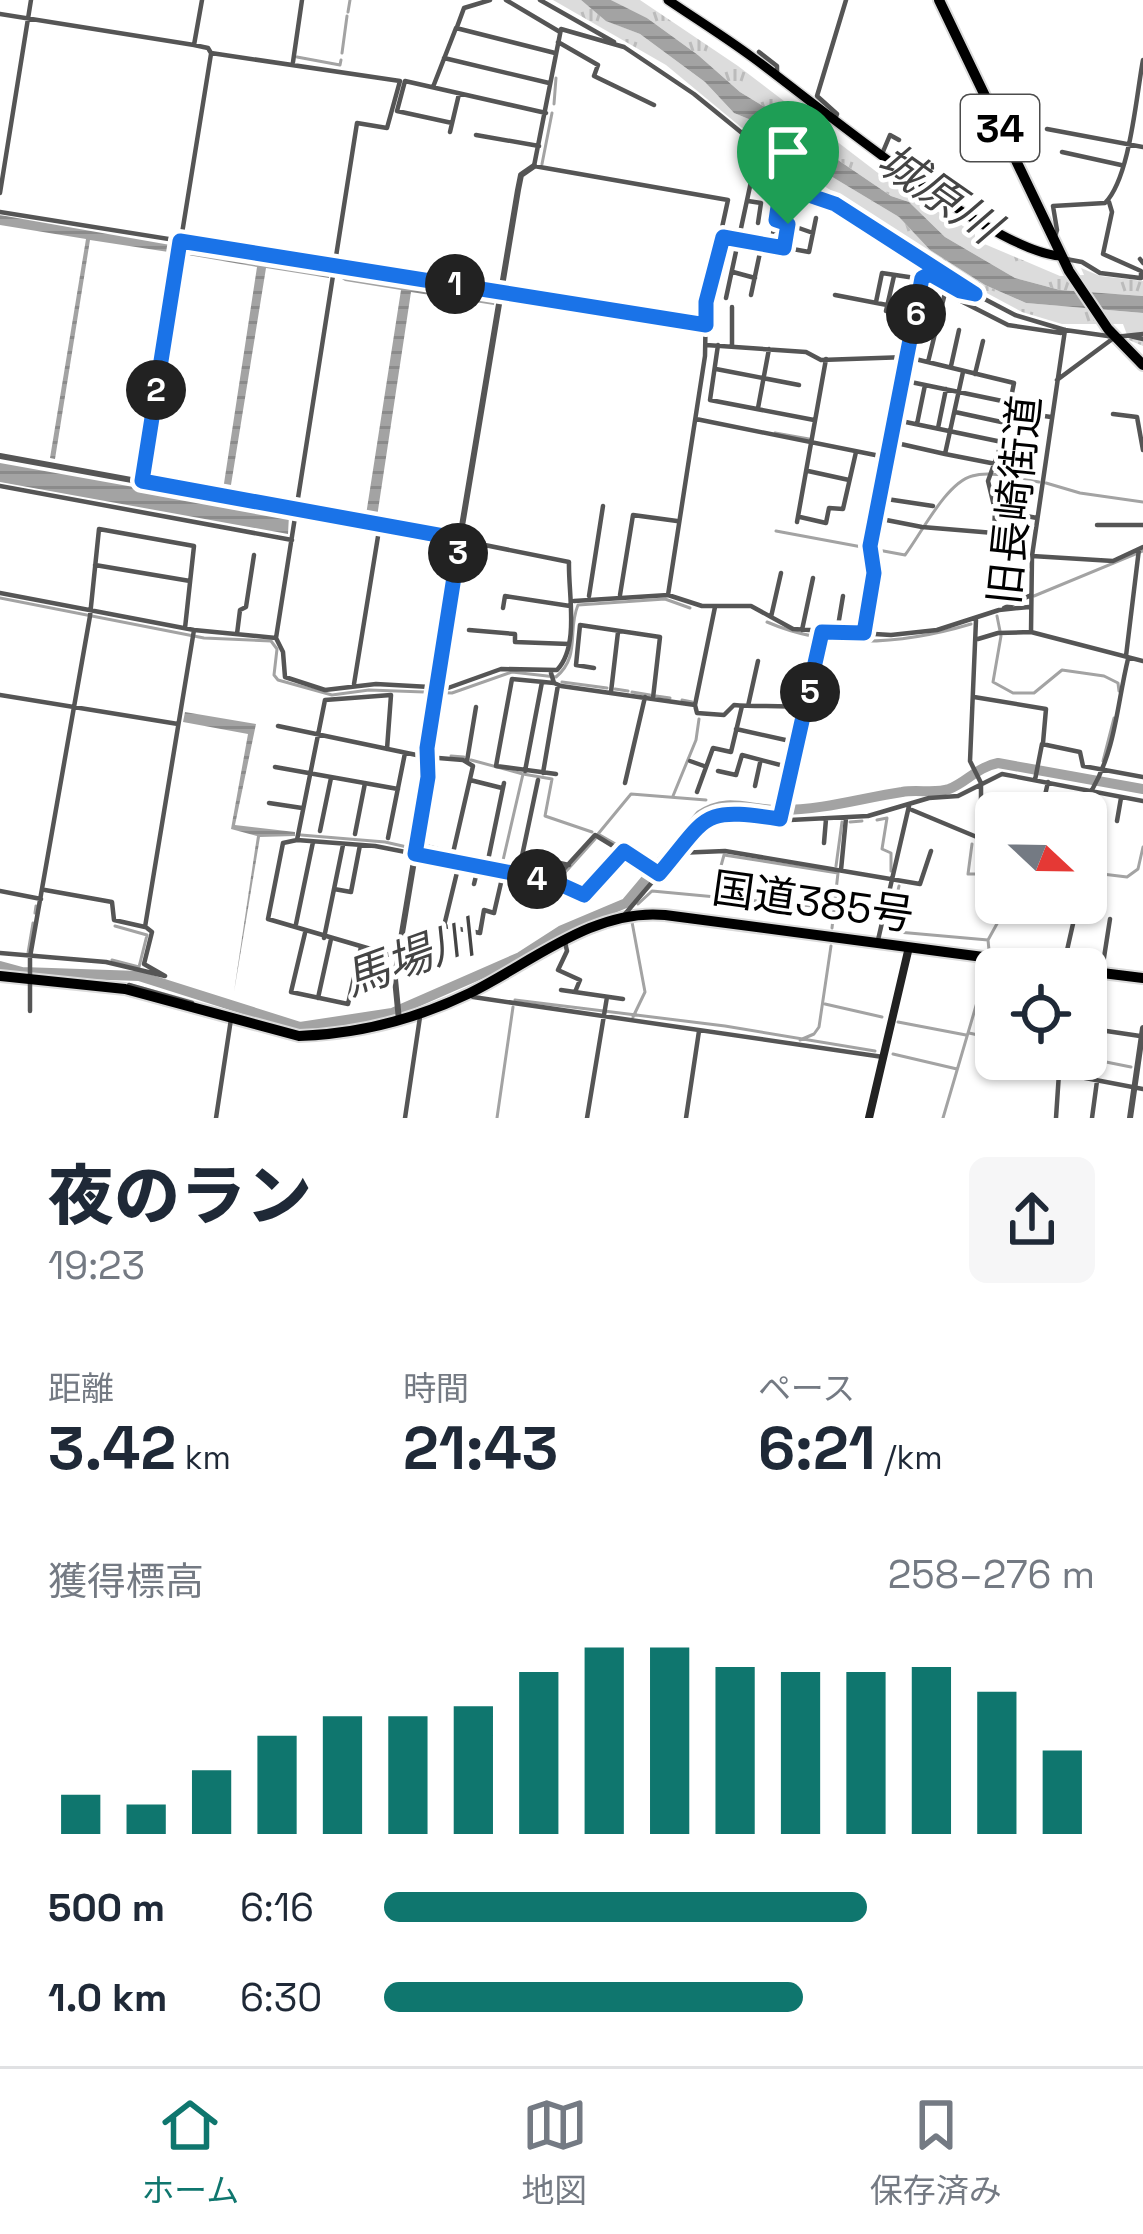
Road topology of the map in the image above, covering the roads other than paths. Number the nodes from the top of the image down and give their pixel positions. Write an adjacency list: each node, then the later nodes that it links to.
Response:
1 (31, 0): 11 (street)
2 (202, 0): 15 (street)
3 (302, 0): 22 (street)
4 (490, 0): 12 (street)
5 (506, 0): 13 (street)
6 (540, 0): 16 (street)
7 (668, 0): 23 (main road)
8 (846, 0): 30 (street)
9 (939, 0): 58 (highway, 34)
10 (0, 14): 11 (street)
11 (28, 19): 15 (street); 46 (street)
12 (457, 28): 19 (street); 20 (street)
13 (560, 32): 14 (street); 16 (street)
14 (558, 42): 19 (street); 28 (street)
15 (194, 44): 18 (street)
16 (625, 47): 39 (street)
17 (759, 52): 23 (street)
18 (211, 53): 22 (street); 60 (street)
19 (555, 53): 24 (street)
20 (444, 58): 24 (street); 25 (street)
21 (1143, 60): 26 (street)
22 (293, 62): 65 (street)
23 (776, 75): 30 (main road)
24 (549, 82): 29 (street)
25 (433, 87): 27 (street); 31 (street)
26 (1140, 93): 36 (street)
27 (460, 94): 29 (street); 31 (street)
28 (654, 105)
29 (545, 112): 37 (street)
30 (834, 121): 41 (main road)
31 (452, 123): 33 (street)
32 (1047, 129): 36 (street)
33 (450, 132)
34 (476, 135): 37 (street)
35 (899, 140): 41 (street)
36 (1126, 145): 38 (street); 42 (street)
37 (539, 146): 43 (street)
38 (1143, 147)
39 (758, 149): 45 (street); 49 (street)
40 (1063, 152): 42 (street)
41 (882, 154): 64 (main road)
42 (1121, 165): 48 (street)
43 (534, 166): 57 (street); 71 (street)
44 (752, 177): 47 (street)
45 (788, 188): 49 (street); 53 (street)
46 (0, 193)
47 (748, 201): 54 (street); 59 (street)
48 (1108, 202): 58 (street); 66 (street)
49 (835, 204): 72 (street)
50 (792, 206): 55 (street)
51 (0, 212): 60 (street)
52 (816, 218): 56 (street)
53 (776, 220): 55 (street); 62 (street)
54 (758, 223)
55 (788, 224): 56 (street); 63 (street)
56 (813, 232): 63 (street)
57 (723, 237): 59 (street); 78 (street)
58 (1052, 238): 64 (highway, 34)
59 (741, 239): 61 (street); 67 (street)
60 (180, 241): 65 (street); 128 (street)
61 (762, 243): 62 (street); 69 (street)
62 (771, 245): 63 (street)
63 (784, 248)
64 (1060, 256): 66 (street); 81 (highway, 34)
65 (336, 265): 71 (street); 133 (street)
66 (1142, 270)
67 (733, 272): 69 (street); 74 (street)
68 (894, 274): 70 (street); 75 (street); 75 (street)
69 (755, 278): 73 (street)
70 (922, 278): 72 (street); 90 (street)
71 (501, 292): 78 (street); 141 (street)
72 (975, 294): 79 (street)
73 (752, 296)
74 (726, 298)
75 (876, 302): 76 (street)
76 (836, 305)
77 (732, 307): 88 (street)
78 (706, 325): 86 (street)
79 (1065, 330): 81 (street); 92 (street); 100 (street, 旧長崎街道)
80 (959, 331): 85 (street)
81 (1116, 333): 82 (street); 93 (highway, 34); 100 (street)
82 (1143, 337)
83 (947, 338): 85 (street)
84 (982, 340): 97 (street)
85 (957, 341): 94 (street)
86 (706, 345): 87 (street); 110 (street)
87 (718, 345): 88 (street); 95 (street)
88 (733, 346): 89 (street)
89 (770, 349): 91 (street); 98 (street)
90 (904, 356): 91 (street); 92 (street); 99 (street)
91 (826, 359): 112 (street)
92 (928, 362): 94 (street)
93 (1143, 365)
94 (951, 368): 96 (street)
95 (715, 369): 98 (street); 106 (street)
96 (964, 371): 97 (street); 104 (street)
97 (975, 374): 105 (street)
98 (764, 378): 102 (street); 106 (street)
99 (901, 380): 101 (street); 111 (street)
100 (1058, 380): 109 (street, 旧長崎街道)
101 (925, 385): 103 (street); 114 (street)
102 (799, 386)
103 (946, 389): 104 (street); 115 (street)
104 (959, 392): 105 (street); 107 (street)
105 (1009, 407): 109 (street); 113 (street)
106 (758, 410): 112 (street)
107 (955, 412): 113 (street); 116 (street)
108 (1113, 414): 120 (street)
109 (1052, 417): 136 (street, 旧長崎街道)
110 (696, 419): 117 (street); 151 (street)
111 (896, 419): 114 (street); 118 (street)
112 (816, 421): 117 (street)
113 (1006, 422): 119 (street)
114 (917, 424): 115 (street)
115 (938, 428): 116 (street)
116 (950, 431): 119 (street); 122 (street)
117 (812, 442): 121 (street); 126 (street)
118 (892, 442): 122 (street); 124 (street)
119 (1002, 442): 125 (street)
120 (1143, 450)
121 (856, 452): 124 (street); 127 (street)
122 (945, 454): 125 (street)
123 (0, 456): 128 (street)
124 (890, 458): 130 (street)
125 (996, 464): 134 (street)
126 (808, 471): 127 (street); 127 (street)
127 (849, 480)
128 (142, 481): 133 (street)
129 (0, 486): 142 (street)
130 (880, 498): 132 (street); 135 (street)
131 (603, 506): 155 (street)
132 (933, 506)
133 (296, 509): 138 (street); 142 (street)
134 (995, 510): 135 (street); 136 (street)
135 (876, 518): 172 (street)
136 (1038, 518): 145 (street, 旧長崎街道)
137 (677, 520): 152 (street)
138 (380, 524): 141 (street); 184 (street)
139 (1097, 525): 140 (street)
140 (1143, 525)
141 (460, 539): 156 (street); 185 (street)
142 (292, 540): 174 (street)
143 (1140, 550): 145 (street); 177 (street)
144 (254, 554): 173 (street)
145 (1032, 556): 154 (street, 旧長崎街道)
146 (94, 565): 149 (street); 149 (street); 161 (street)
147 (781, 573): 162 (street)
148 (813, 578): 166 (street)
149 (190, 581): 164 (street)
150 (0, 593): 161 (street)
151 (668, 595): 152 (street); 157 (street)
152 (620, 596): 155 (street)
153 (843, 596): 169 (street)
154 (1029, 596): 159 (street, 旧長崎街道); 160 (street)
155 (589, 597): 156 (street)
156 (571, 604): 158 (street); 176 (street)
157 (715, 607): 162 (street); 192 (street)
158 (503, 608)
159 (1029, 608): 160 (street); 170 (street, 旧長崎街道)
160 (999, 610): 163 (street)
161 (90, 611): 164 (street); 194 (street)
162 (771, 617): 166 (street)
163 (976, 620): 172 (street); 175 (street)
164 (185, 628): 171 (street)
165 (469, 630): 176 (street)
166 (802, 630): 168 (street)
167 (618, 631): 176 (street); 186 (street); 190 (street)
168 (822, 632): 169 (street); 196 (street)
169 (837, 632): 172 (street)
170 (1030, 632): 175 (street); 177 (street, 旧長崎街道)
171 (193, 633): 173 (street); 197 (street)
172 (864, 633)
173 (236, 636): 174 (street)
174 (276, 638): 184 (street)
175 (978, 639): 189 (street)
176 (573, 648): 180 (street); 182 (street)
177 (1127, 657): 179 (street, 旧長崎街道); 214 (street)
178 (758, 661): 193 (street)
179 (1143, 661)
180 (594, 668)
181 (513, 673): 182 (street); 183 (street); 185 (street); 212 (street)
182 (553, 679): 183 (street); 186 (street); 216 (street)
183 (542, 682): 212 (street)
184 (354, 686): 185 (street)
185 (435, 692): 205 (street)
186 (610, 692): 190 (street)
187 (0, 695): 194 (street)
188 (777, 695): 191 (street)
189 (974, 697): 202 (street); 226 (street)
190 (649, 698): 192 (street); 225 (street)
191 (772, 704): 193 (street); 196 (street)
192 (695, 705): 193 (street)
193 (745, 706): 199 (street)
194 (74, 707): 197 (street); 267 (street)
195 (476, 707): 208 (street)
196 (806, 708): 201 (street)
197 (178, 724): 273 (street)
198 (278, 726): 200 (street)
199 (736, 729): 201 (street); 210 (street)
200 (317, 734): 203 (street); 203 (street); 215 (street)
201 (799, 743): 211 (street)
202 (1042, 745): 214 (street); 218 (street)
203 (387, 749): 204 (street)
204 (405, 753): 205 (street); 229 (street)
205 (426, 757): 208 (street); 251 (street)
206 (760, 760): 211 (street); 213 (street); 227 (street)
207 (691, 761): 210 (street)
208 (467, 762): 221 (street)
209 (275, 766): 215 (street)
210 (704, 766): 230 (street)
211 (793, 768): 239 (street)
212 (525, 771): 216 (street)
213 (718, 771)
214 (1101, 771): 220 (street); 228 (street)
215 (309, 773): 219 (street); 237 (street)
216 (543, 773): 217 (street)
217 (556, 774)
218 (1036, 774): 223 (street); 226 (street)
219 (331, 777): 224 (street); 242 (street)
220 (1143, 777)
221 (470, 780): 251 (street); 258 (street)
222 (538, 780): 255 (street)
223 (1048, 782): 228 (street); 232 (street)
224 (365, 783): 229 (street); 243 (street)
225 (625, 783)
226 (981, 783): 231 (street); 236 (street)
227 (755, 786)
228 (1093, 787): 233 (street)
229 (398, 789): 245 (street)
230 (698, 792)
231 (981, 792)
232 (1046, 792)
233 (1121, 798): 234 (street); 241 (street)
234 (1143, 801)
235 (268, 802): 237 (street)
236 (909, 806): 238 (street); 244 (street); 264 (street)
237 (302, 808): 246 (street)
238 (846, 818): 240 (street); 259 (street)
239 (780, 819): 240 (street); 254 (street)
240 (826, 819): 248 (street)
241 (1117, 820)
242 (320, 831)
243 (355, 834)
244 (975, 837)
245 (388, 838)
246 (297, 840): 247 (street); 272 (street)
247 (313, 842): 249 (street); 272 (street)
248 (824, 843)
249 (343, 845): 250 (street); 266 (street)
250 (360, 845): 251 (street); 266 (street)
251 (416, 849): 256 (street); 284 (street)
252 (624, 851): 257 (street); 262 (street); 263 (street)
253 (931, 851): 264 (street)
254 (677, 853): 259 (street); 262 (street)
255 (522, 855): 257 (street); 261 (street)
256 (459, 864): 258 (street); 260 (street)
257 (568, 865): 263 (street)
258 (484, 867): 260 (street); 265 (street)
259 (841, 870): 264 (street)
260 (503, 874): 261 (street)
261 (518, 874): 263 (street)
262 (659, 874): 270 (street)
263 (553, 881)
264 (893, 882): 277 (street)
265 (474, 884)
266 (334, 889): 275 (street)
267 (45, 890): 269 (street); 273 (street)
268 (0, 891): 269 (street)
269 (40, 899): 283 (street)
270 (625, 914): 276 (highway, 国道385号); 277 (highway, 国道385号)
271 (1110, 919): 280 (street)
272 (296, 925): 274 (street)
273 (145, 927): 288 (street)
274 (305, 933): 275 (street); 296 (street)
275 (327, 938): 278 (street); 296 (street)
276 (565, 942): 293 (street); 294 (highway, 国道385号)
277 (878, 942): 279 (highway, 国道385号)
278 (361, 947): 284 (street); 296 (street)
279 (909, 947): 282 (highway, 国道385号); 307 (main road)
280 (1106, 948)
281 (0, 953): 283 (street)
282 (975, 956)
283 (30, 957): 286 (street); 288 (street)
284 (398, 957): 303 (street)
285 (1107, 974): 289 (highway)
286 (31, 975): 287 (highway, 国道385号); 290 (highway, 国道385号); 299 (street)
287 (0, 976)
288 (165, 976): 292 (street)
289 (1143, 978)
290 (125, 989): 292 (street); 298 (highway, 国道385号)
291 (561, 990): 293 (street)
292 (160, 991): 298 (street)
293 (575, 992): 295 (street)
294 (468, 994): 300 (street); 301 (highway, 国道385号)
295 (607, 997): 297 (street); 300 (street)
296 (318, 998)
297 (623, 999)
298 (195, 1008): 302 (highway, 国道385号)
299 (30, 1011)
300 (603, 1014): 305 (street); 315 (street)
301 (420, 1015): 303 (highway, 国道385号); 314 (street)
302 (232, 1019): 303 (highway, 国道385号); 313 (street)
303 (399, 1019)
304 (1107, 1030): 306 (street)
305 (700, 1031): 307 (street); 312 (street)
306 (1142, 1032): 311 (street)
307 (883, 1058): 316 (main road)
308 (1059, 1080): 317 (street)
309 (1092, 1080): 310 (street)
310 (1097, 1081): 311 (street); 318 (street)
311 (1139, 1089): 319 (street)
312 (687, 1114)
313 (216, 1118)
314 (405, 1118)
315 (587, 1118)
316 (868, 1118)
317 (1056, 1118)
318 (1092, 1118)
319 (1130, 1118)

